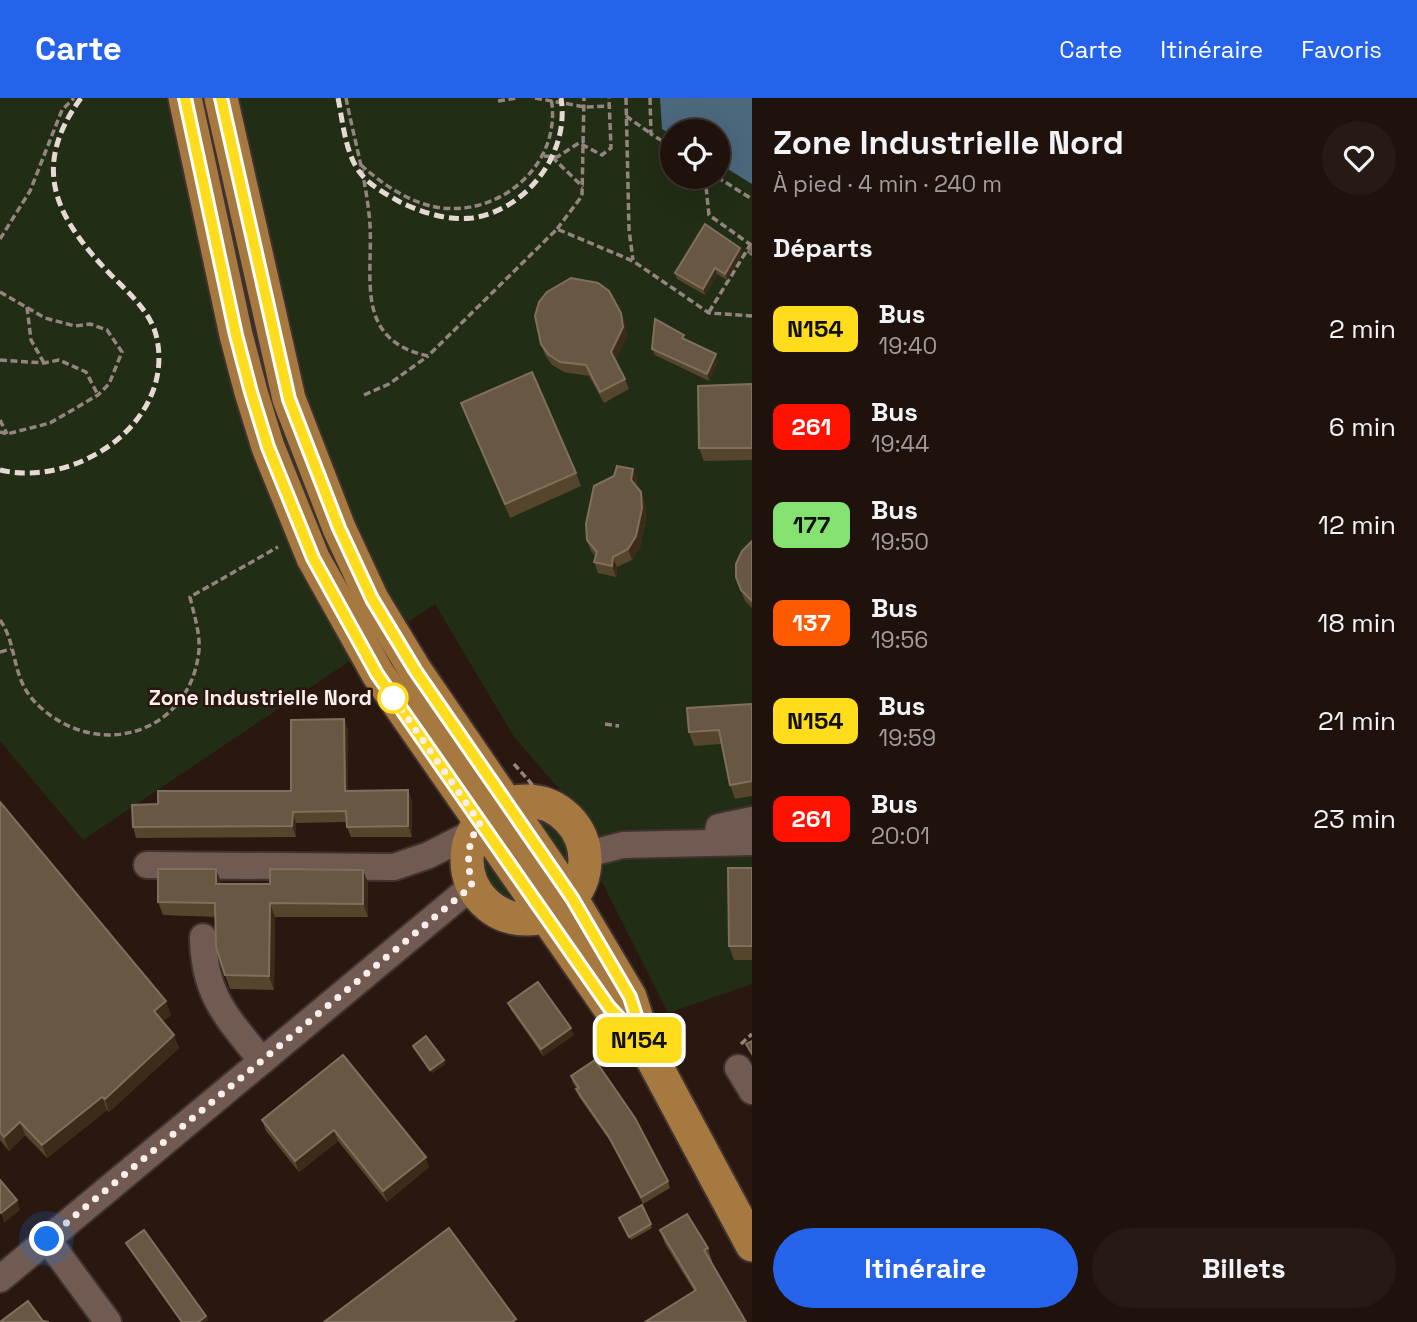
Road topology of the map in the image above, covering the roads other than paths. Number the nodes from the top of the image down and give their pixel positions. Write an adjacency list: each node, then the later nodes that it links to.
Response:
1 (186, 98): 3 (main road)
2 (221, 98): 3 (main road)
3 (486, 820): 7 (main road); 8 (street); 9 (main road); 10 (main road)
4 (752, 820): 5 (street)
5 (716, 842): 6 (street); 7 (street)
6 (752, 842)
7 (584, 855): 10 (main road)
8 (147, 865)
9 (472, 886): 10 (main road); 12 (street)
10 (559, 906): 16 (main road)
11 (203, 937): 12 (street)
12 (262, 1061): 15 (street)
13 (738, 1068): 14 (street)
14 (752, 1091)
15 (47, 1239): 17 (street); 18 (street)
16 (752, 1245)
17 (0, 1279)
18 (108, 1322)

